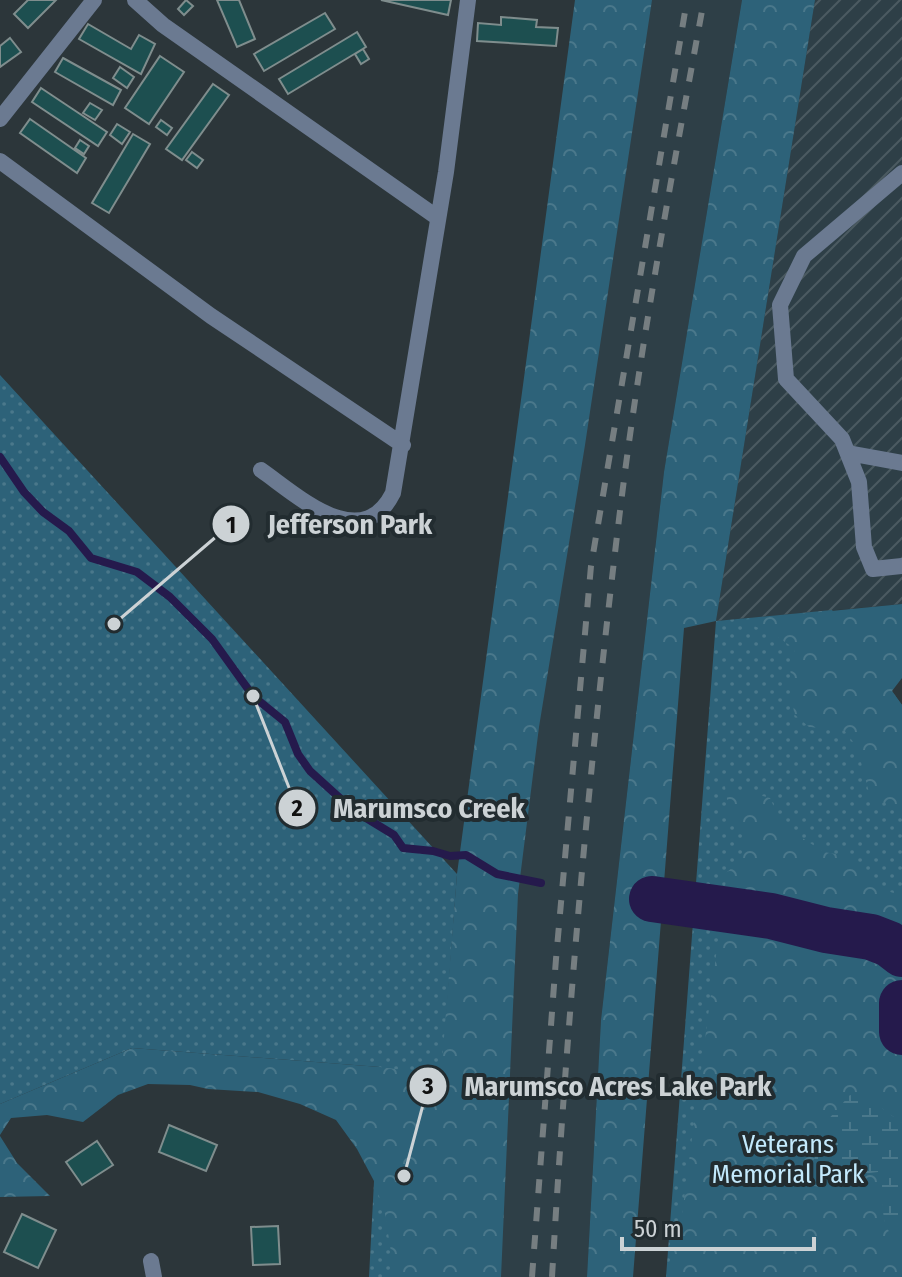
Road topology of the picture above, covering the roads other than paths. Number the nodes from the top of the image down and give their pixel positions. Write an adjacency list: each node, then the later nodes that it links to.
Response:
1 (94, 0): 4 (lane)
2 (135, 0): 7 (lane)
3 (468, 0): 7 (lane)
4 (0, 119)
5 (0, 161): 8 (lane)
6 (902, 173): 9 (lane)
7 (438, 218): 8 (lane)
8 (403, 445): 11 (lane)
9 (848, 453): 10 (lane); 12 (lane)
10 (902, 463)
11 (261, 470)
12 (902, 566)

